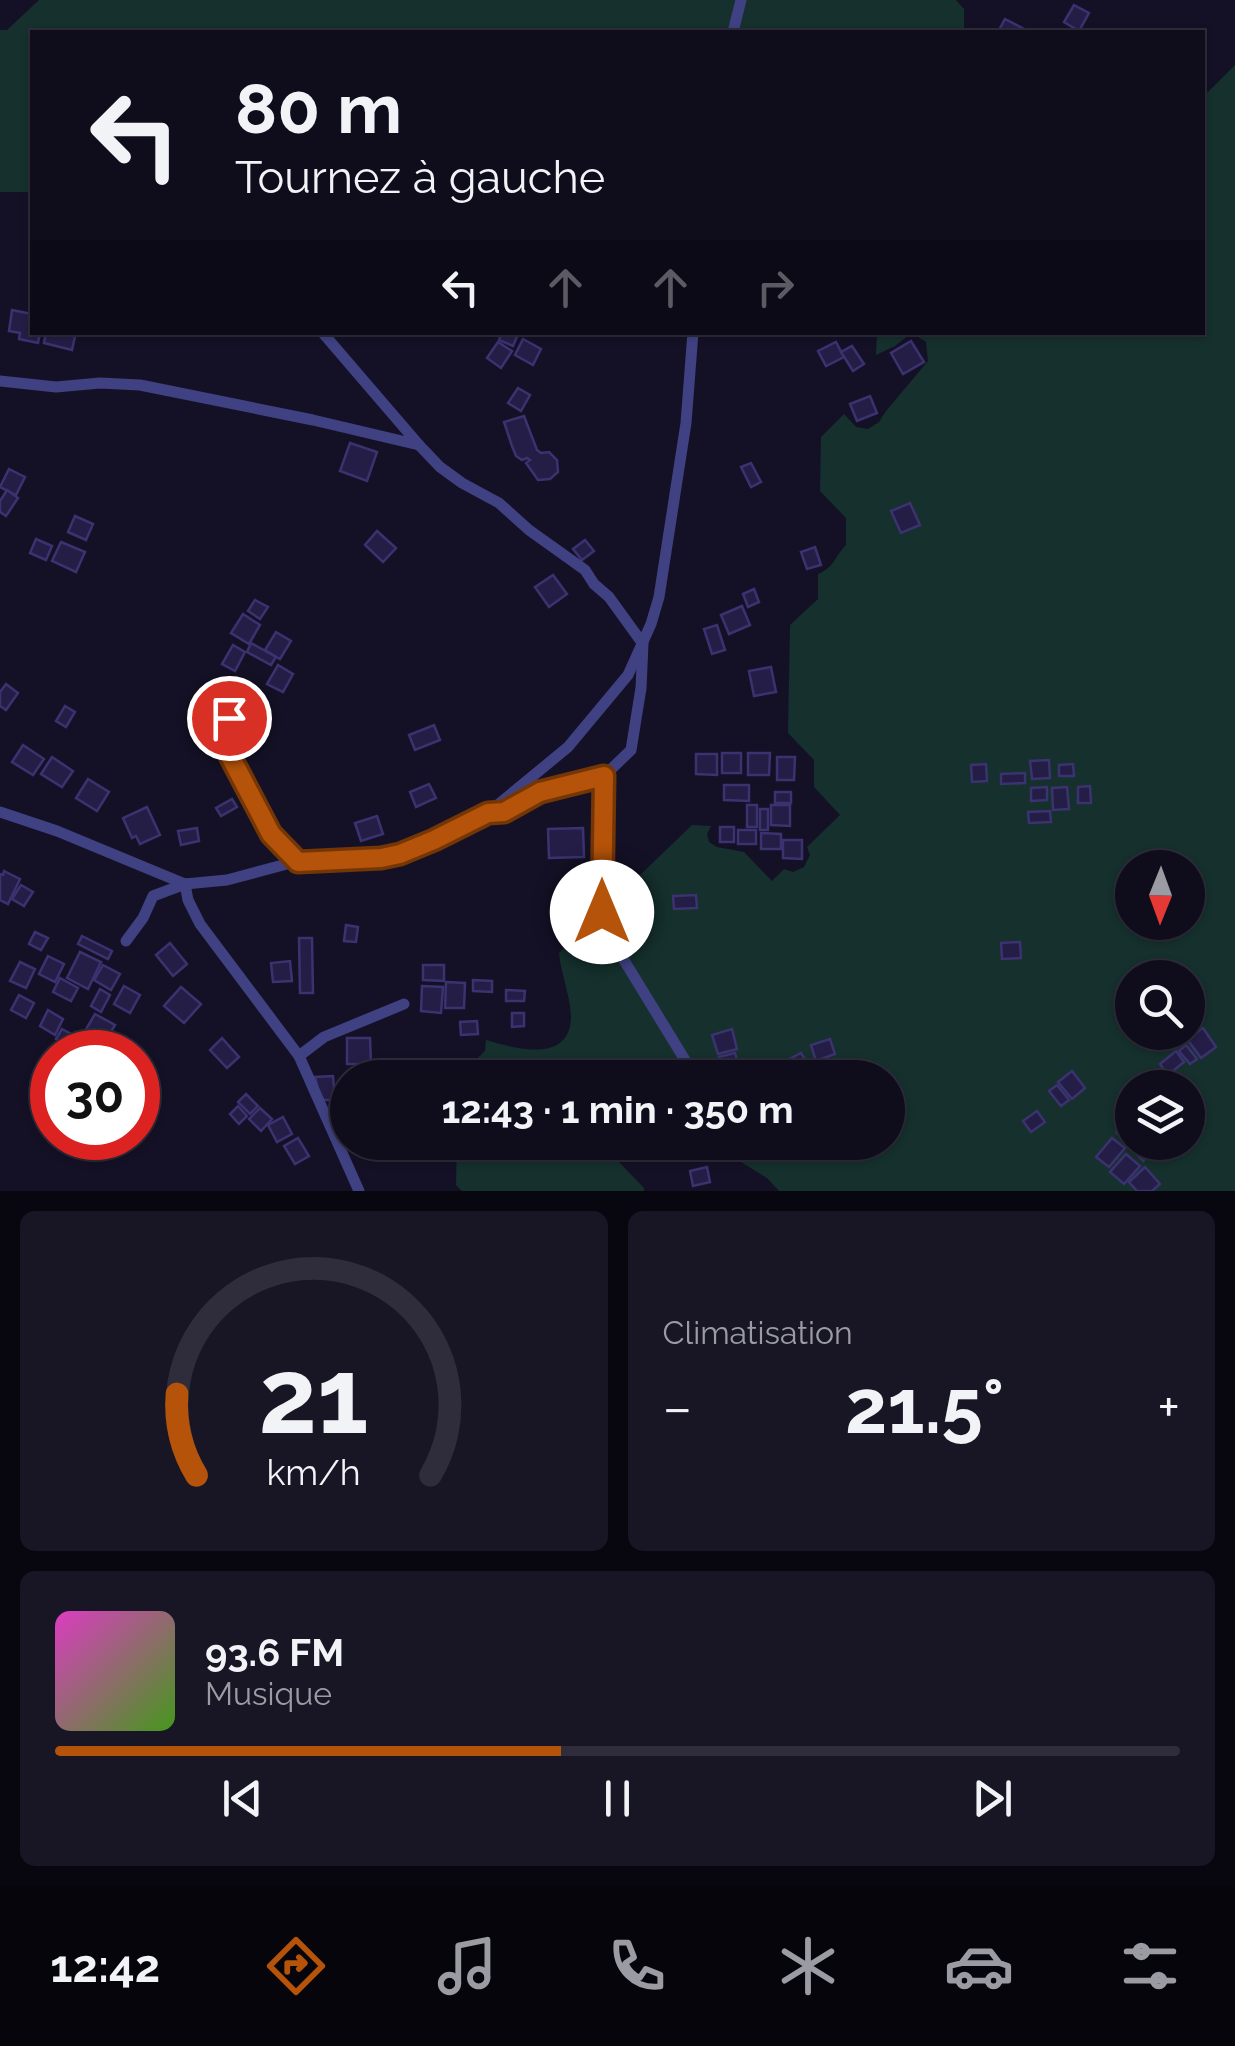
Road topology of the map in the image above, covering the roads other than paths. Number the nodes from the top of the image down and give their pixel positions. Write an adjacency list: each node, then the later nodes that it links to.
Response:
1 (741, 0): 2 (street)
2 (734, 30)
3 (325, 335): 6 (street)
4 (693, 335): 7 (street)
5 (0, 381): 6 (street)
6 (419, 445): 7 (street)
7 (643, 644): 9 (street); 11 (street)
8 (229, 687): 12 (street)
9 (604, 776): 11 (street); 17 (street)
10 (0, 812): 13 (street)
11 (488, 813): 12 (street)
12 (298, 862): 13 (street)
13 (186, 884): 14 (street); 16 (street)
14 (126, 941)
15 (404, 1004): 16 (street)
16 (299, 1056): 18 (street)
17 (685, 1060)
18 (359, 1191)

